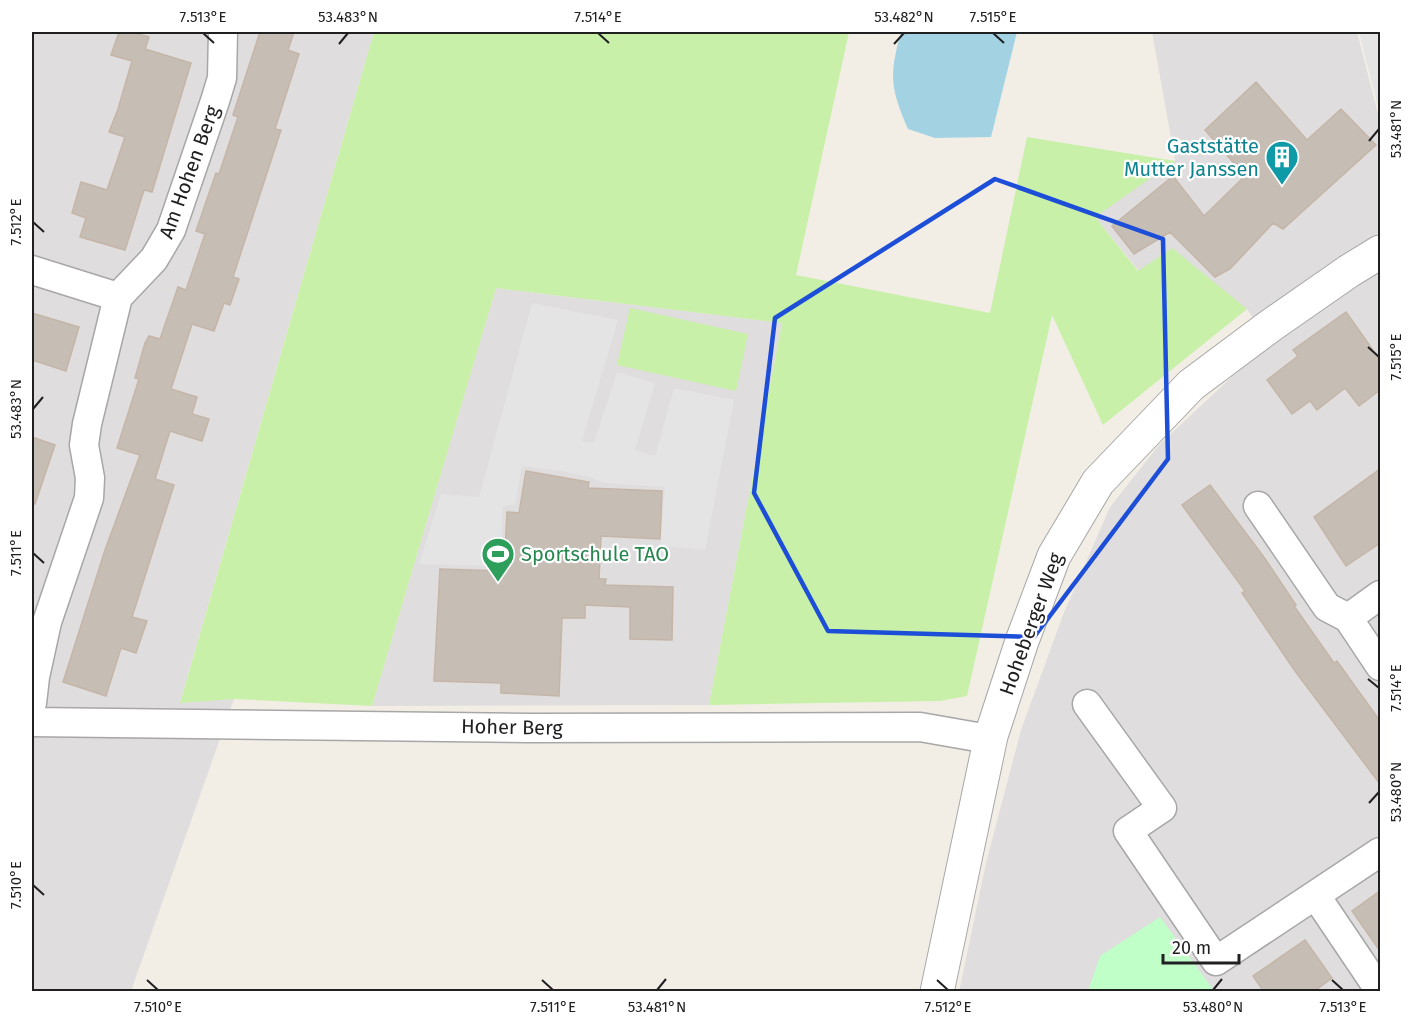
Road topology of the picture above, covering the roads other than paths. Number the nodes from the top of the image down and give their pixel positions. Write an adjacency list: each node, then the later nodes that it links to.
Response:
1 (223, 32): 4 (street, Am Hohen Berg)
2 (1380, 252): 12 (street, Hoheberger Weg)
3 (32, 270): 4 (street)
4 (118, 297): 9 (street)
5 (1258, 506): 7 (street)
6 (1380, 596): 7 (street)
7 (1348, 618): 8 (street)
8 (1380, 666)
9 (32, 703)
10 (1087, 704): 14 (street)
11 (32, 722): 12 (street, Hoher Berg)
12 (992, 736): 16 (street, Hoheberger Weg)
13 (1380, 852): 14 (street)
14 (1316, 896): 15 (street)
15 (1380, 991)
16 (937, 992)

